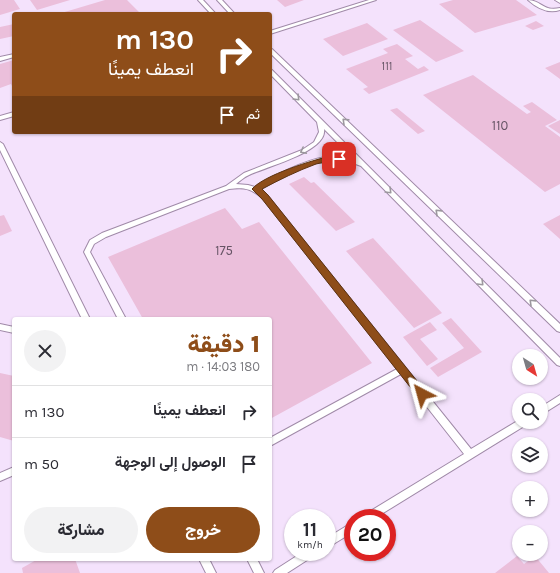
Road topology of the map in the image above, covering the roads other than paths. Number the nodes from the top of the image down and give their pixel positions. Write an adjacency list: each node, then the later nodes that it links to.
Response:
1 (200, 0): 8 (lane)
2 (219, 0): 9 (lane)
3 (374, 0): 10 (lane)
4 (530, 0): 7 (lane)
5 (557, 0): 6 (lane)
6 (560, 2)
7 (560, 9)
8 (212, 12)
9 (231, 12)
10 (272, 32)
11 (272, 52): 25 (lane, one-way to 11)
12 (12, 56): 13 (lane)
13 (0, 59)
14 (272, 73): 17 (lane, one-way to 17)
15 (12, 115): 16 (lane)
16 (0, 118)
17 (320, 120): 19 (lane); 20 (lane, one-way to 20)
18 (0, 144): 22 (lane)
19 (363, 164): 21 (lane); 27 (lane, one-way to 27)
20 (228, 187): 21 (lane); 23 (lane)
21 (256, 189): 28 (lane)
22 (85, 317)
23 (121, 317)
24 (0, 327): 26 (lane)
25 (560, 329)
26 (12, 330)
27 (560, 363)
28 (402, 370): 32 (lane); 33 (lane)
29 (560, 399): 30 (lane)
30 (548, 407)
31 (512, 429): 33 (lane)
32 (272, 441)
33 (470, 455): 36 (lane)
34 (12, 472): 35 (lane)
35 (0, 477)
36 (382, 509)
37 (205, 561): 40 (lane)
38 (253, 561): 41 (lane)
39 (297, 561): 42 (lane)
40 (211, 573)
41 (259, 573)
42 (278, 573)

